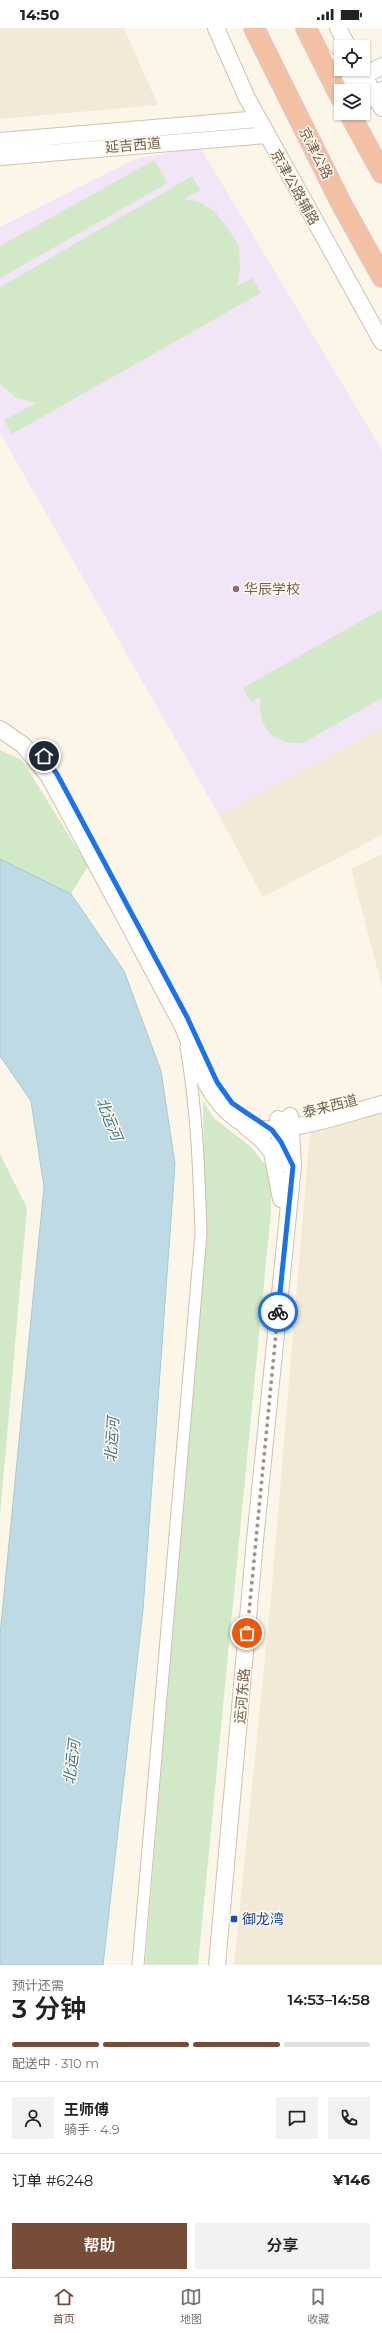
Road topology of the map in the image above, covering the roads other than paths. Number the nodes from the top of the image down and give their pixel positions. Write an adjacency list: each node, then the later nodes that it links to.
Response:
1 (216, 28): 15 (street, 京津公路辅路)
2 (254, 28): 23 (highway, 京津公路)
3 (306, 28): 6 (highway)
4 (338, 28): 5 (street)
5 (344, 40)
6 (314, 46): 8 (street); 13 (highway)
7 (382, 66): 9 (street)
8 (334, 67)
9 (370, 70)
10 (343, 76): 11 (street)
11 (356, 76)
12 (364, 76): 14 (street)
13 (334, 85)
14 (375, 100)
15 (258, 119): 19 (street, 京津公路辅路); 20 (street, 延吉西道)
16 (352, 120): 18 (highway)
17 (360, 120): 18 (street)
18 (359, 134): 22 (highway)
19 (267, 135): 21 (street, 延吉西道); 24 (street, 京津公路辅路)
20 (0, 141)
21 (0, 157)
22 (382, 173)
23 (382, 277)
24 (382, 342)
25 (0, 719): 27 (street)
26 (0, 729): 28 (street)
27 (177, 999): 28 (street); 32 (street)
28 (181, 1023): 31 (street); 34 (street)
29 (382, 1093): 32 (street, 泰来西道)
30 (382, 1104): 32 (street, 泰来西道)
31 (238, 1120): 32 (street); 33 (street)
32 (282, 1127): 33 (street); 36 (street, 运河东路)
33 (281, 1199): 35 (street)
34 (138, 1965)
35 (209, 1965)
36 (217, 1965)

